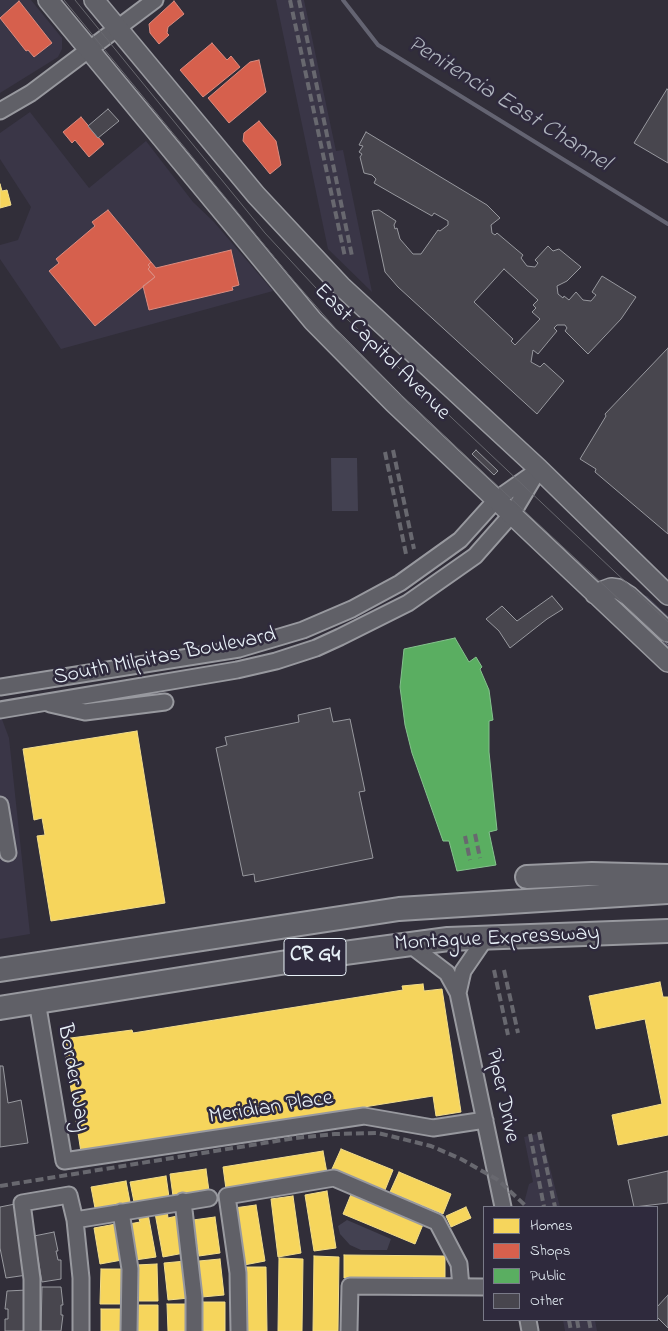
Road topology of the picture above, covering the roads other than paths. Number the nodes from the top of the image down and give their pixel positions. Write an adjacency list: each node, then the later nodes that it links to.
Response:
1 (48, 0): 5 (main road, East Capitol Avenue)
2 (94, 0): 4 (main road, East Capitol Avenue)
3 (155, 0): 4 (street)
4 (117, 29): 5 (street); 7 (main road, East Capitol Avenue)
5 (90, 50): 6 (street); 8 (main road, East Capitol Avenue)
6 (0, 111)
7 (539, 469): 8 (street, South Milpitas Boulevard); 9 (street, South Milpitas Boulevard); 11 (main road, East Capitol Avenue)
8 (497, 500): 9 (main road, East Capitol Avenue); 14 (street, South Milpitas Boulevard)
9 (512, 514): 10 (main road, East Capitol Avenue); 15 (street, South Milpitas Boulevard)
10 (595, 594): 12 (main road); 13 (main road, East Capitol Avenue)
11 (668, 595)
12 (668, 632)
13 (668, 662)
14 (0, 687)
15 (44, 702): 16 (street); 17 (street, South Milpitas Boulevard)
16 (165, 702)
17 (0, 710)
18 (0, 806): 19 (street)
19 (8, 853)
20 (668, 876): 21 (highway)
21 (527, 878)
22 (668, 892): 28 (highway, Montague Expressway / CR G4)
23 (668, 917): 25 (highway)
24 (668, 931): 25 (highway, Montague Expressway / CR G4)
25 (632, 933): 26 (highway, Montague Expressway / CR G4)
26 (487, 936): 27 (highway, Montague Expressway / CR G4); 29 (street, Piper Drive)
27 (409, 944): 29 (street, Piper Drive); 30 (highway, Montague Expressway / CR G4)
28 (0, 970)
29 (458, 993): 32 (street, Piper Drive)
30 (37, 1002): 31 (highway, Montague Expressway / CR G4); 33 (street, Border Way)
31 (0, 1008)
32 (485, 1120): 33 (street, Meridian Place); 36 (street, Piper Drive)
33 (64, 1161)
34 (208, 1198): 35 (street)
35 (183, 1202): 37 (street); 44 (street)
36 (504, 1206)
37 (121, 1212): 38 (street); 43 (street)
38 (75, 1220): 41 (street); 42 (street)
39 (461, 1287): 40 (street); 45 (street); 46 (street)
40 (483, 1287)
41 (32, 1331)
42 (80, 1331)
43 (129, 1331)
44 (194, 1331)
45 (239, 1331)
46 (349, 1331)

